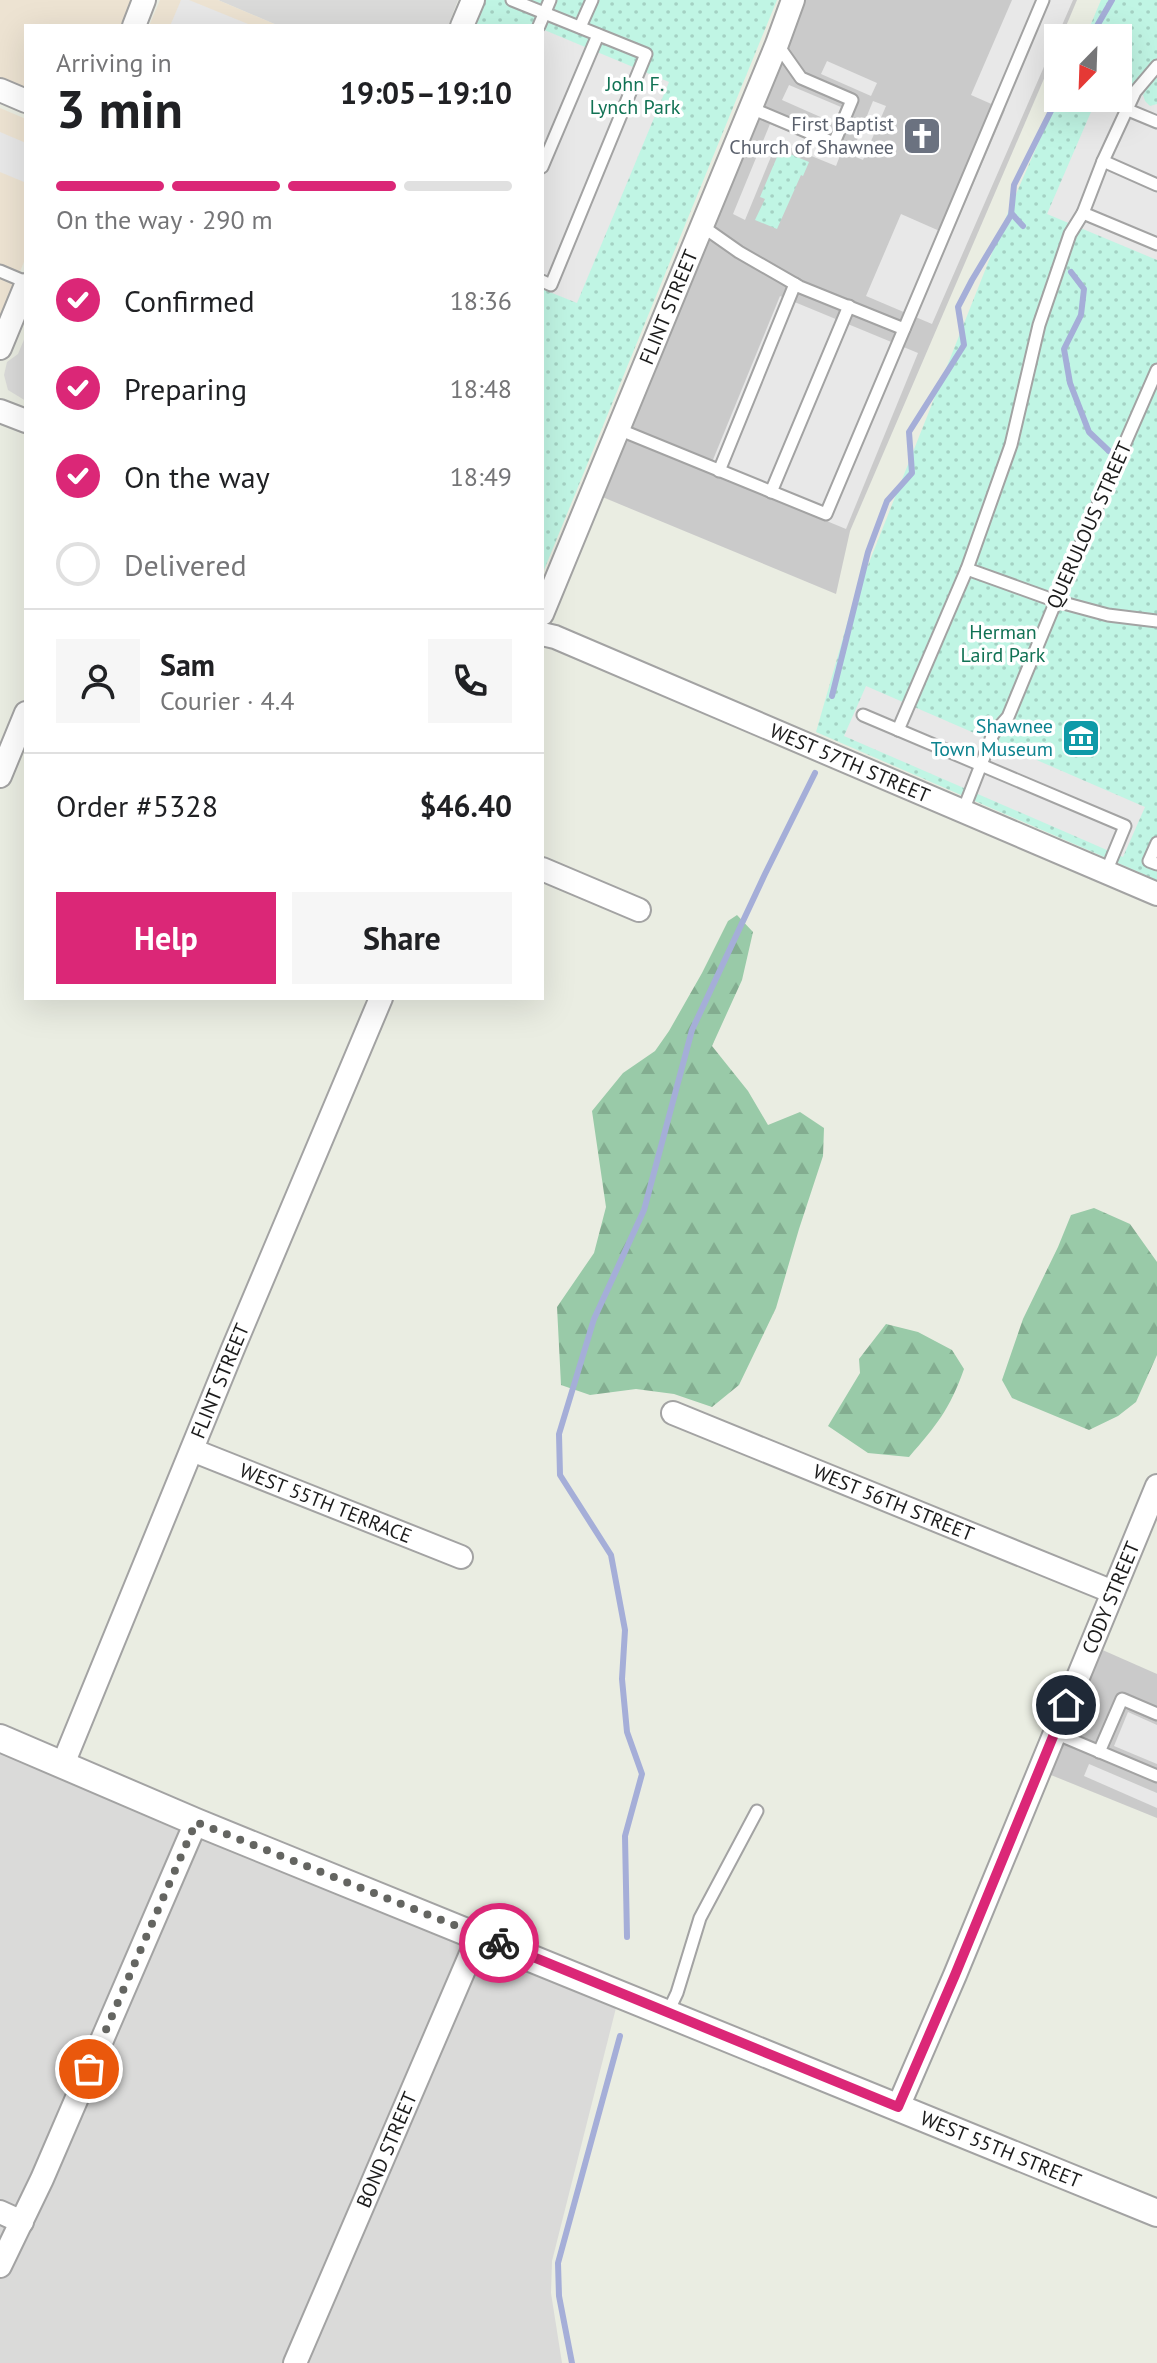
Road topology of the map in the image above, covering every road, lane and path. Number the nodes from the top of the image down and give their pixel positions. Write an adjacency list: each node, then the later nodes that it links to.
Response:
1 (144, 0): 9 (street)
2 (473, 0): 10 (street)
3 (512, 0): 8 (lane)
4 (550, 0): 8 (lane)
5 (592, 0): 12 (lane)
6 (793, 0): 14 (street, FLINT STREET)
7 (1043, 0): 35 (lane)
8 (544, 13): 11 (lane); 12 (lane)
9 (135, 24)
10 (463, 24)
11 (540, 24)
12 (580, 27): 13 (lane)
13 (598, 35): 24 (lane); 30 (lane)
14 (777, 44): 19 (street, FLINT STREET); 19 (lane)
15 (1157, 66): 18 (lane)
16 (0, 90): 17 (street)
17 (24, 100)
18 (1132, 100)
19 (751, 108): 27 (street, FLINT STREET)
20 (1127, 112): 23 (lane)
21 (1132, 112): 22 (lane)
22 (1157, 122)
23 (1103, 161): 25 (lane); 26 (lane)
24 (544, 162)
25 (1157, 185)
26 (1083, 213): 28 (lane); 43 (lane)
27 (702, 226): 32 (lane); 40 (street, FLINT STREET)
28 (1157, 244)
29 (0, 271): 31 (lane)
30 (544, 282)
31 (24, 283)
32 (795, 284): 34 (lane); 41 (lane)
33 (24, 289): 36 (street)
34 (849, 306): 35 (lane); 42 (lane)
35 (904, 329): 42 (lane)
36 (0, 348)
37 (1157, 370): 44 (lane, QUERULOUS STREET)
38 (0, 411): 39 (street)
39 (24, 420)
40 (618, 429): 41 (lane); 45 (street, FLINT STREET)
41 (719, 471): 42 (lane)
42 (771, 492)
43 (967, 569): 44 (lane); 50 (lane)
44 (1056, 601): 46 (lane); 51 (lane, QUERULOUS STREET)
45 (544, 609)
46 (1157, 621)
47 (544, 634): 53 (street, WEST 57TH STREET)
48 (863, 715): 50 (lane)
49 (24, 718): 52 (street)
50 (898, 730): 51 (lane)
51 (981, 765): 53 (lane, QUERULOUS STREET); 57 (lane)
52 (0, 776)
53 (963, 811): 57 (street, WEST 57TH STREET)
54 (1157, 843): 55 (lane)
55 (1157, 864)
56 (544, 870): 59 (street)
57 (1106, 872): 58 (street, WEST 57TH STREET)
58 (1157, 894)
59 (639, 910)
60 (380, 1000): 62 (street, FLINT STREET)
61 (673, 1413): 65 (street, WEST 56TH STREET)
62 (192, 1450): 64 (street, WEST 55TH TERRACE); 70 (street, FLINT STREET)
63 (1157, 1486): 65 (street, CODY STREET)
64 (461, 1557)
65 (1113, 1592): 67 (street, CODY STREET)
66 (1157, 1714): 69 (lane)
67 (1055, 1733): 69 (lane); 76 (street, CODY STREET)
68 (0, 1738): 70 (street, WEST 55TH STREET)
69 (1099, 1752): 71 (lane)
70 (63, 1764): 73 (street, WEST 55TH STREET)
71 (1157, 1776)
72 (757, 1811): 75 (lane)
73 (196, 1822): 74 (street, WEST 55TH STREET); 79 (street)
74 (479, 1935): 75 (street, WEST 55TH STREET); 81 (street, BOND STREET)
75 (668, 2013): 76 (street, WEST 55TH STREET)
76 (898, 2107): 78 (street, WEST 55TH STREET)
77 (0, 2212): 79 (street)
78 (1157, 2213)
79 (22, 2222): 80 (street)
80 (0, 2266)
81 (295, 2363)

